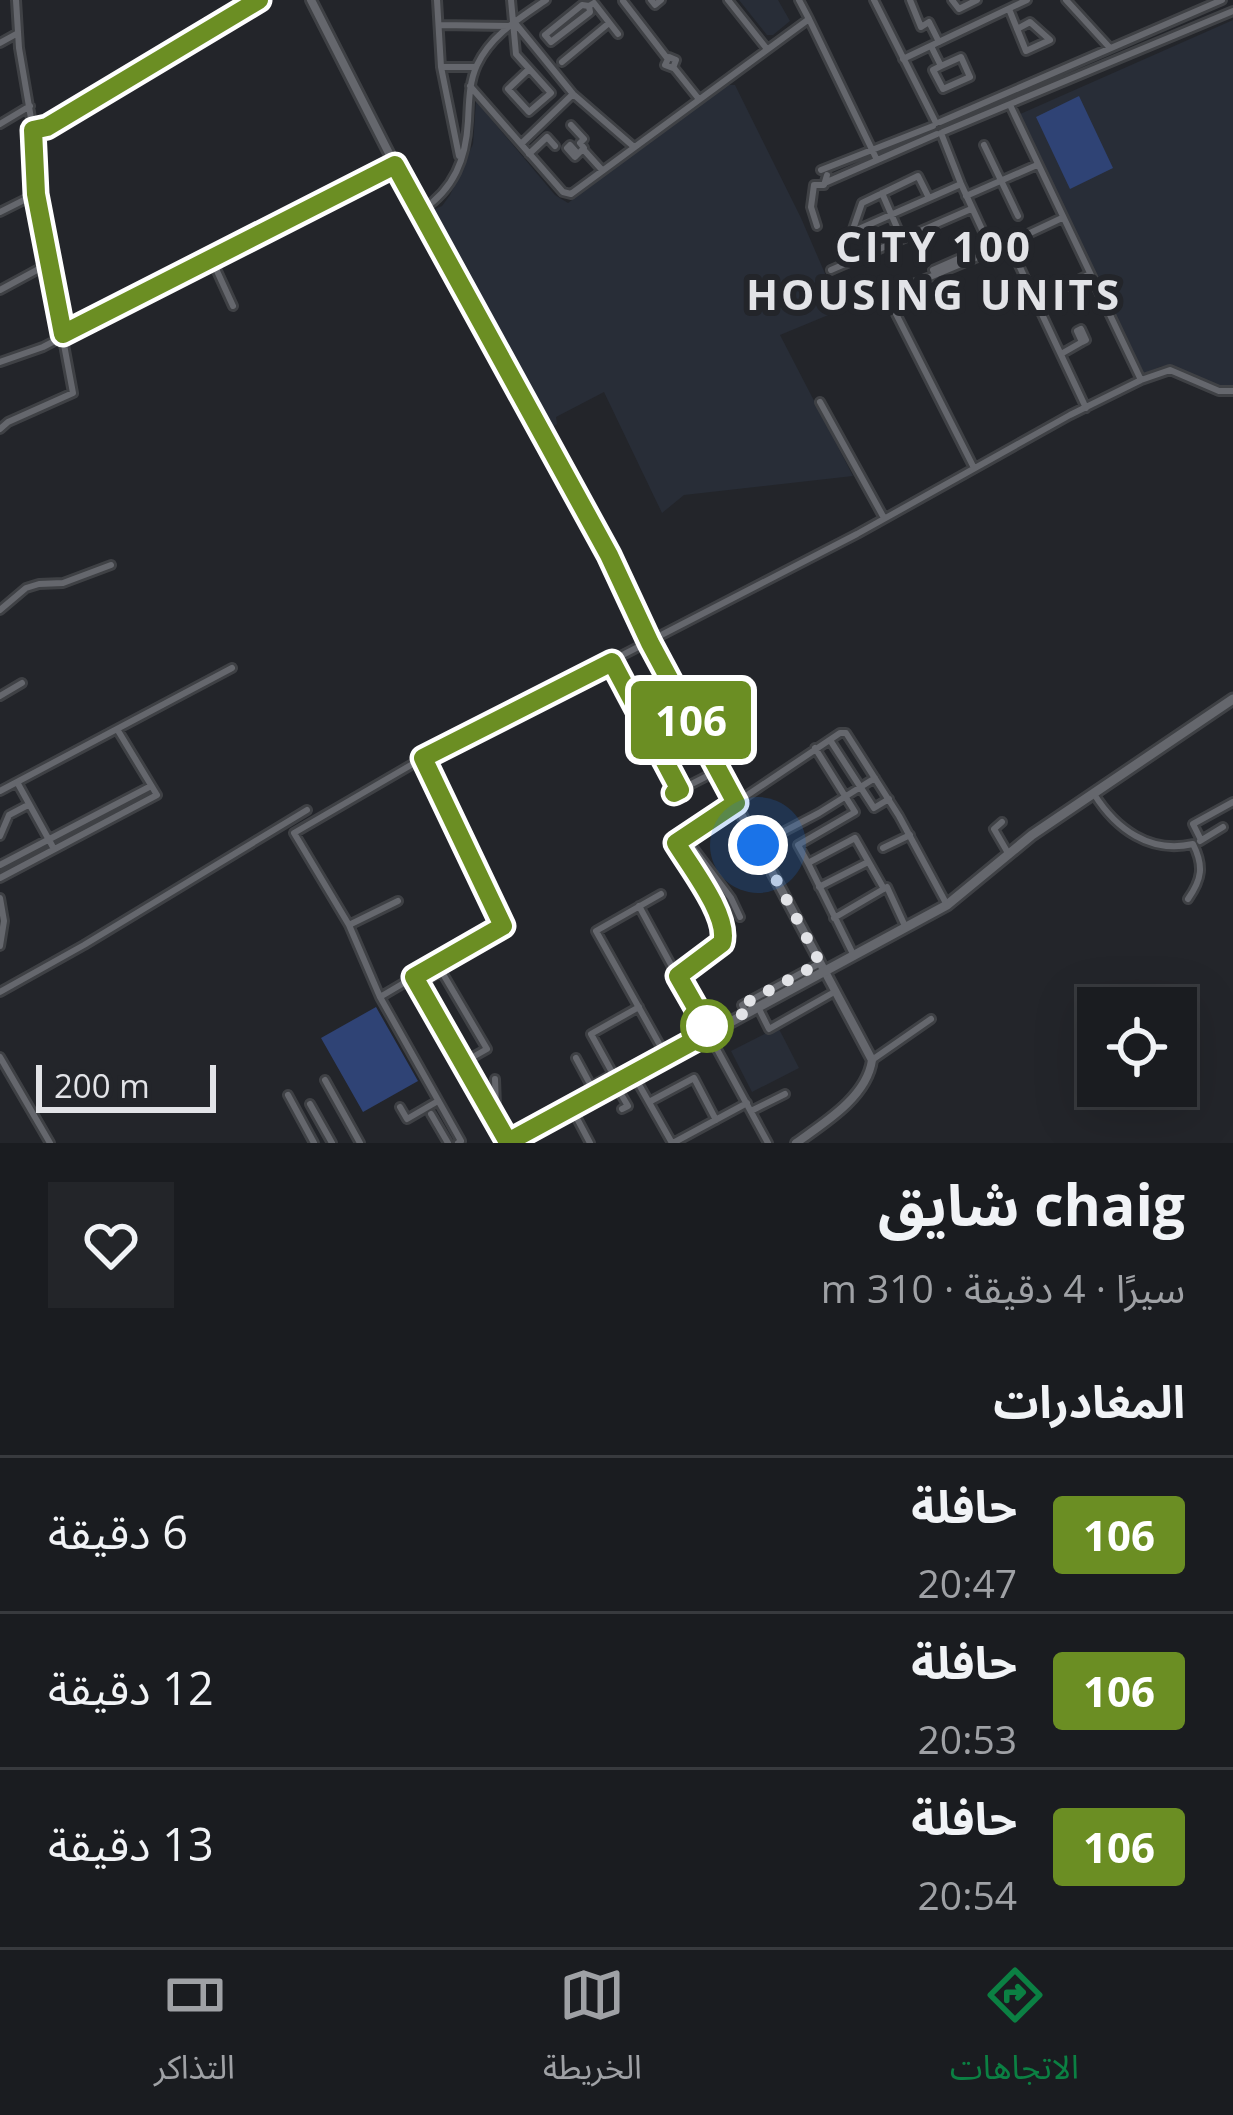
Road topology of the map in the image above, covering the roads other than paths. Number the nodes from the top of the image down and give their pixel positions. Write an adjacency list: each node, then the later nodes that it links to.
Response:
1 (16, 0): 27 (street)
2 (259, 0): 47 (street)
3 (437, 0): 25 (street)
4 (511, 0): 24 (street)
5 (651, 0): 6 (street)
6 (661, 0)
7 (728, 0): 33 (street)
8 (799, 0): 22 (street)
9 (874, 0): 34 (street)
10 (910, 0): 29 (street)
11 (952, 0): 12 (street)
12 (977, 0)
13 (1027, 0): 20 (street)
14 (1066, 0): 32 (street)
15 (1222, 0): 32 (street)
16 (312, 1): 56 (street)
17 (624, 1): 23 (street); 42 (street)
18 (542, 2): 24 (street)
19 (592, 3): 19 (street); 23 (street)
20 (1009, 9): 26 (street); 29 (street)
21 (1233, 11): 44 (street)
22 (809, 19): 33 (street); 54 (street)
23 (606, 20): 28 (street); 35 (street)
24 (513, 24): 25 (street); 38 (street); 39 (street); 41 (street)
25 (439, 25): 37 (street)
26 (1017, 29): 26 (street)
27 (18, 32): 30 (street); 43 (street)
28 (618, 34)
29 (940, 42): 31 (street)
30 (0, 43)
31 (931, 46): 34 (street); 36 (street)
32 (1110, 48): 46 (street)
33 (766, 49): 42 (street)
34 (903, 59): 46 (street)
35 (562, 62)
36 (941, 66): 36 (street)
37 (441, 67): 38 (street); 55 (street)
38 (476, 67): 40 (street)
39 (529, 69): 39 (street)
40 (470, 86): 49 (street); 55 (street)
41 (573, 94): 49 (street); 52 (street)
42 (699, 99): 52 (street)
43 (30, 106): 45 (street); 47 (street)
44 (1010, 106): 46 (street); 57 (street)
45 (0, 124)
46 (938, 128): 54 (street); 62 (street)
47 (33, 130): 64 (street)
48 (577, 131): 58 (street)
49 (520, 144): 53 (street)
50 (984, 145): 60 (street)
51 (555, 146): 53 (street)
52 (634, 147): 58 (street)
53 (529, 154): 58 (street)
54 (875, 156): 59 (street); 61 (street)
55 (460, 160): 69 (street)
56 (395, 165): 69 (street); 78 (street)
57 (1036, 165): 60 (street); 73 (street)
58 (602, 170)
59 (821, 170): 61 (street); 63 (street)
60 (1001, 180): 66 (street); 72 (street)
61 (827, 182): 63 (street)
62 (961, 184): 66 (street); 67 (street)
63 (814, 185): 74 (street)
64 (36, 194): 70 (street); 79 (street)
65 (882, 194): 67 (street); 71 (street); 71 (street)
66 (966, 196): 68 (street)
67 (928, 198): 71 (street)
68 (972, 209): 75 (street); 77 (street)
69 (422, 210): 98 (street)
70 (0, 212)
71 (892, 214): 75 (street)
72 (1018, 216)
73 (1063, 218): 76 (street); 81 (street)
74 (817, 226)
75 (902, 239): 80 (street)
76 (1009, 244): 77 (street); 83 (street)
77 (992, 251): 94 (street)
78 (211, 258): 84 (street); 85 (street)
79 (48, 264): 82 (street); 85 (street)
80 (831, 270)
81 (1090, 274): 83 (street); 89 (street)
82 (0, 290)
83 (1036, 302): 87 (street)
84 (233, 306)
85 (63, 334): 88 (street); 93 (street)
86 (1079, 344): 87 (street)
87 (1063, 352): 92 (street)
88 (0, 362)
89 (1141, 380): 90 (street); 92 (street)
90 (1233, 391)
91 (820, 402): 95 (street)
92 (1086, 408): 94 (street)
93 (0, 429)
94 (974, 468): 95 (street)
95 (884, 518): 98 (street)
96 (111, 565): 97 (street)
97 (0, 610)
98 (650, 643): 99 (street); 105 (street)
99 (612, 662): 102 (street); 110 (street)
100 (232, 668): 106 (street)
101 (22, 683): 103 (street)
102 (626, 689): 107 (street); 116 (street)
103 (0, 696)
104 (1233, 703): 119 (main road)
105 (686, 711): 107 (street); 111 (street)
106 (117, 729): 113 (street); 114 (street)
107 (649, 732): 116 (street)
108 (829, 739): 109 (street); 112 (street); 115 (street)
109 (815, 748): 118 (street); 122 (street)
110 (423, 758): 150 (street); 156 (street)
111 (718, 771): 116 (street); 122 (street)
112 (874, 778): 115 (street); 120 (street)
113 (16, 782): 117 (street); 123 (street)
114 (151, 785): 130 (street); 134 (street)
115 (861, 787): 118 (street); 120 (street)
116 (680, 790)
117 (0, 791)
118 (847, 796): 132 (street); 137 (street)
119 (1095, 796): 131 (street); 135 (main road)
120 (889, 799): 127 (street)
121 (1233, 802): 131 (street)
122 (736, 803): 129 (street); 132 (street)
123 (29, 805): 128 (street); 130 (street)
124 (307, 810): 158 (street)
125 (1002, 822): 135 (street)
126 (1222, 827): 131 (street)
127 (910, 835): 133 (street); 146 (street)
128 (0, 836)
129 (685, 837): 148 (street); 155 (street)
130 (49, 839): 134 (street); 138 (street)
131 (1197, 842): 144 (street)
132 (758, 845): 154 (street)
133 (883, 848)
134 (54, 849): 139 (street)
135 (1009, 855): 146 (main road)
136 (868, 862): 137 (street); 140 (street); 141 (street)
137 (808, 863): 140 (street)
138 (0, 865)
139 (0, 878)
140 (819, 887): 149 (street)
141 (884, 889): 149 (street); 151 (street)
142 (661, 894): 147 (street)
143 (0, 898): 152 (street)
144 (1188, 899)
145 (398, 901): 150 (street)
146 (947, 905): 151 (main road)
147 (639, 906): 155 (street); 160 (street)
148 (740, 917)
149 (834, 918): 153 (street)
150 (350, 925): 159 (street)
151 (905, 926): 153 (main road)
152 (0, 946)
153 (854, 955): 154 (main road)
154 (822, 967): 157 (street); 161 (main road)
155 (678, 976): 163 (street)
156 (417, 981): 159 (street); 168 (street); 168 (street)
157 (836, 991): 161 (street); 167 (street)
158 (0, 992)
159 (380, 998): 177 (street)
160 (640, 1007): 166 (street); 171 (street)
161 (751, 1009): 163 (main road)
162 (931, 1019): 167 (street)
163 (710, 1032): 166 (main road); 178 (street)
164 (0, 1057): 185 (street)
165 (576, 1058): 172 (street)
166 (661, 1059): 171 (main road)
167 (872, 1060): 195 (street)
168 (463, 1062): 181 (street)
169 (495, 1079): 181 (street)
170 (325, 1080): 188 (street)
171 (621, 1081): 172 (main road); 175 (street); 180 (street)
172 (598, 1094): 179 (main road)
173 (785, 1094): 178 (street)
174 (289, 1095): 186 (street)
175 (650, 1102): 183 (street); 193 (street)
176 (310, 1104): 187 (street)
177 (432, 1105): 182 (street); 189 (street); 190 (street)
178 (749, 1107): 183 (street); 194 (street)
179 (572, 1108): 191 (main road); 192 (street)
180 (622, 1109)
181 (490, 1111): 191 (street)
182 (406, 1113)
183 (716, 1120): 184 (street)
184 (692, 1139): 193 (street)
185 (50, 1143)
186 (314, 1143)
187 (332, 1143)
188 (360, 1143)
189 (448, 1143)
190 (458, 1143)
191 (508, 1143)
192 (590, 1143)
193 (672, 1143)
194 (768, 1143)
195 (796, 1143)

